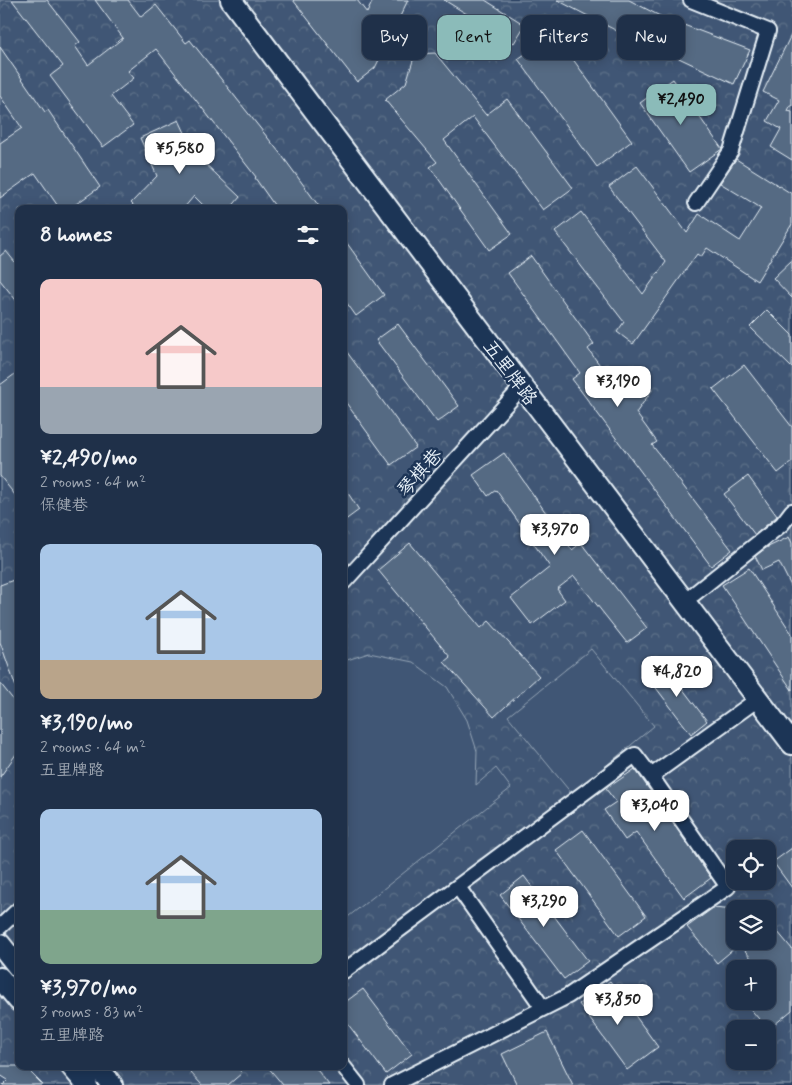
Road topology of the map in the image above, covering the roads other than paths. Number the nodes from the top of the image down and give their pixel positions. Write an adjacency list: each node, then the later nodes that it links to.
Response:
1 (231, 0): 5 (main road, 五里牌路)
2 (247, 0): 8 (main road, 五里牌路)
3 (691, 0): 4 (street)
4 (696, 203)
5 (522, 387): 7 (street, 琴棋巷); 9 (main road, 五里牌路)
6 (792, 511): 8 (street)
7 (347, 579)
8 (694, 594): 10 (main road, 五里牌路)
9 (758, 699): 11 (main road, 五里牌路); 12 (street)
10 (792, 722)
11 (792, 744)
12 (651, 776): 13 (street); 21 (street)
13 (458, 887): 18 (street); 21 (street)
14 (15, 912): 15 (street)
15 (0, 927)
16 (0, 944): 17 (main road)
17 (15, 963)
18 (347, 969)
19 (0, 978): 20 (main road)
20 (15, 996)
21 (543, 1008): 28 (street)
22 (75, 1070): 25 (main road)
23 (100, 1070): 26 (main road)
24 (346, 1070): 27 (street)
25 (87, 1085)
26 (112, 1085)
27 (358, 1085)
28 (392, 1085)

